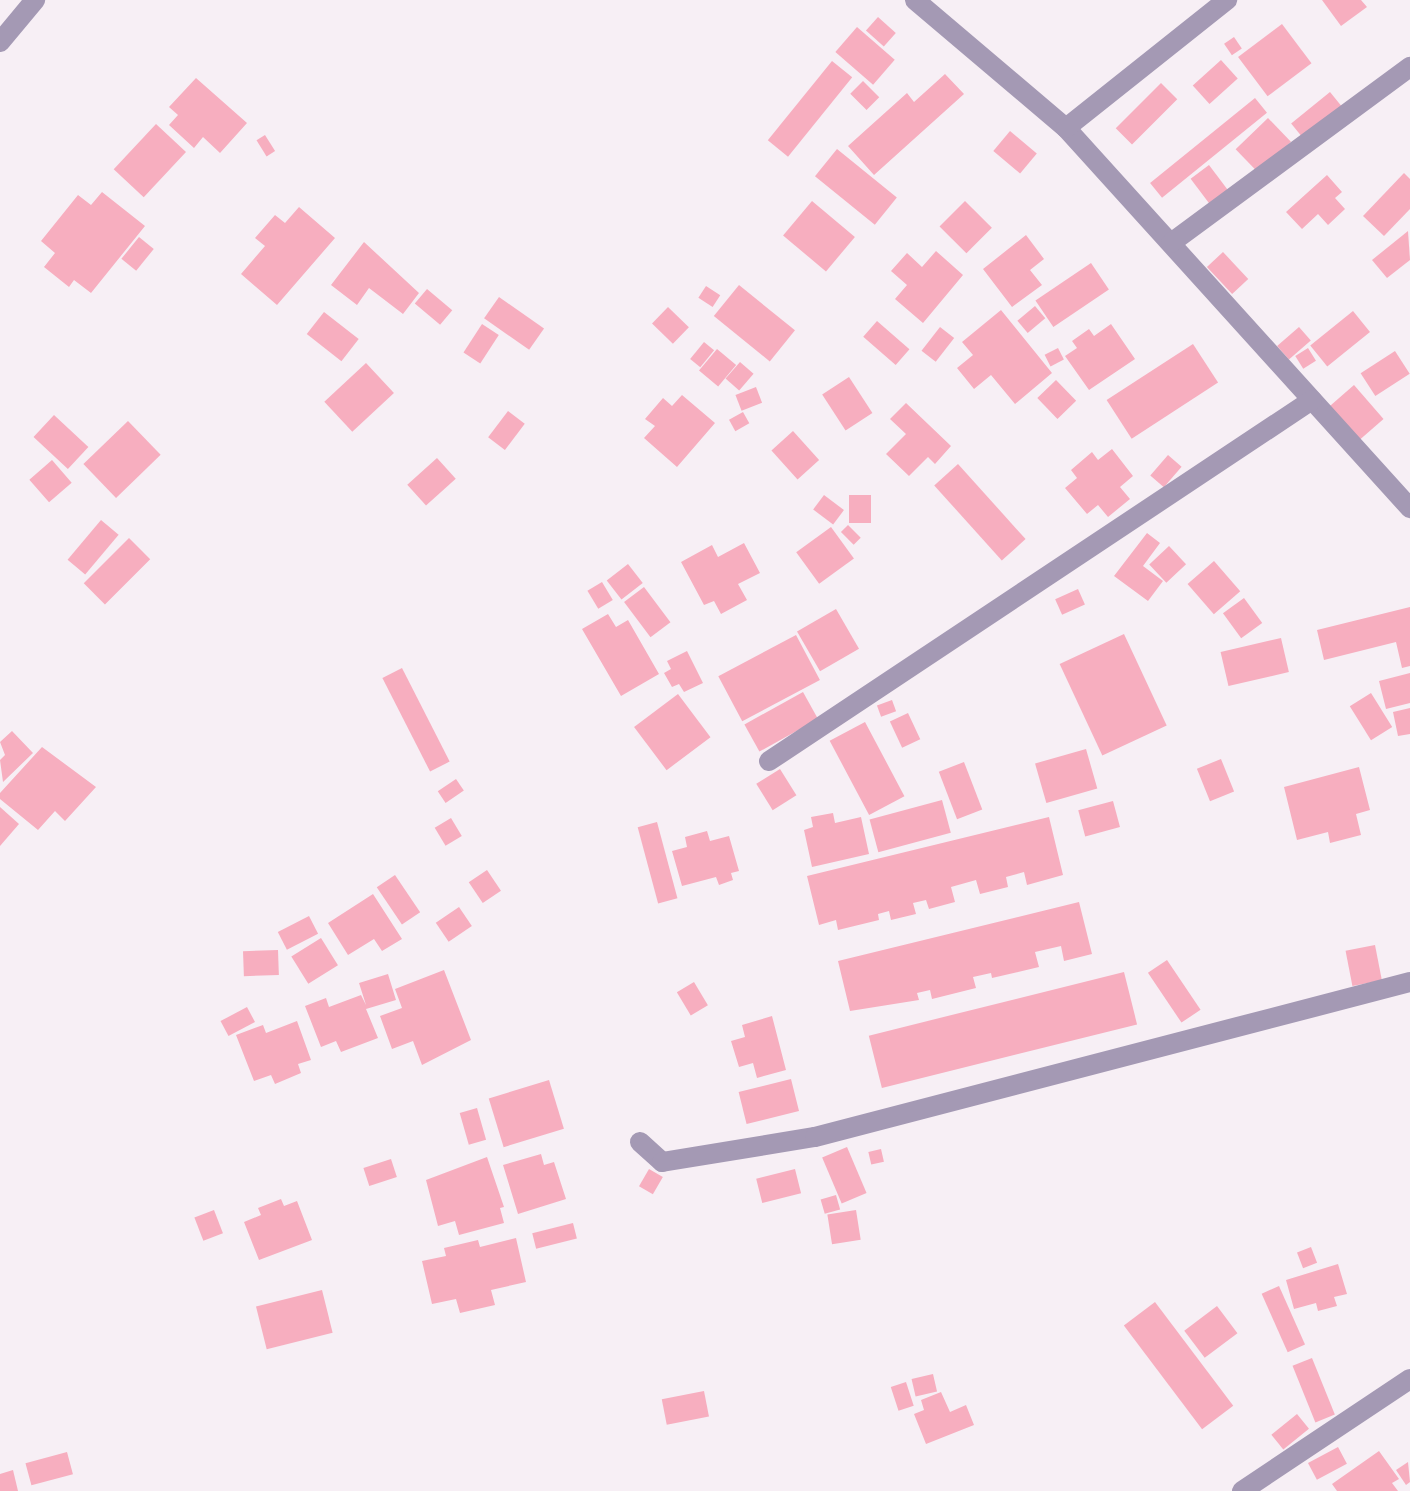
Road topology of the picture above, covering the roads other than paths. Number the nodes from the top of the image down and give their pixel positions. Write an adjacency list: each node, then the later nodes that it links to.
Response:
1 (35, 0): 4 (street)
2 (915, 0): 6 (street)
3 (1227, 0): 6 (street)
4 (0, 42)
5 (1410, 67): 7 (street)
6 (1066, 128): 7 (street)
7 (1171, 243): 8 (street)
8 (1312, 400): 9 (street); 10 (street)
9 (1410, 508)
10 (769, 761)
11 (1410, 982): 12 (street)
12 (640, 1142)
13 (1410, 1379): 14 (street)
14 (1242, 1491)

